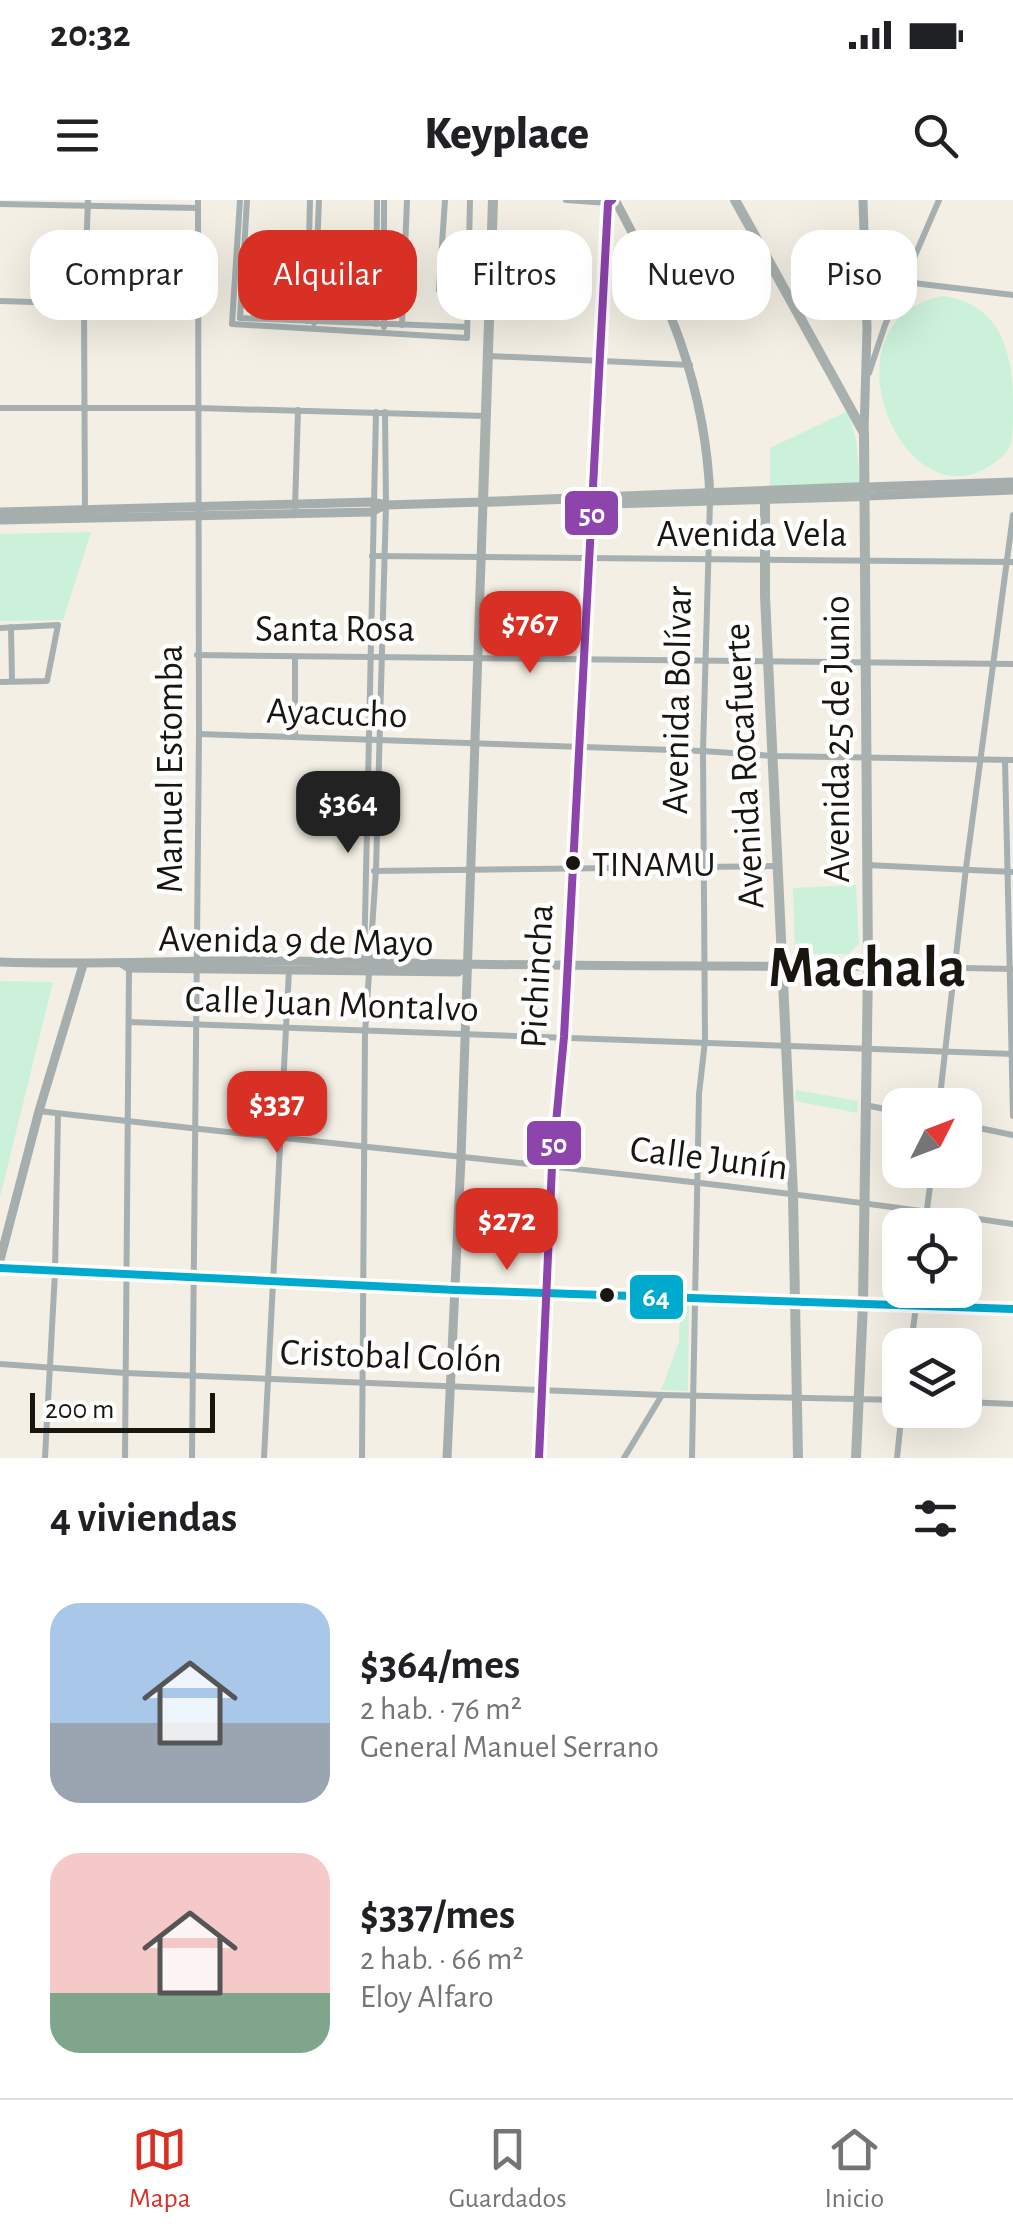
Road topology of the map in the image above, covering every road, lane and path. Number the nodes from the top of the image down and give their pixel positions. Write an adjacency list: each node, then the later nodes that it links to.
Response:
1 (243, 200): 30 (street)
2 (310, 200): 30 (street)
3 (319, 200): 30 (street)
4 (381, 200): 34 (street)
5 (407, 200): 31 (street)
6 (445, 200): 21 (street)
7 (470, 200): 33 (street)
8 (493, 200): 36 (main road)
9 (566, 200): 13 (street)
10 (735, 200): 46 (main road)
11 (863, 200): 35 (main road, Avenida 25 de Junio)
12 (939, 200): 22 (street)
13 (612, 201): 37 (street, Pichincha); 38 (main road, Avenida Bolívar)
14 (21, 202): 15 (street); 16 (street)
15 (0, 203)
16 (49, 203): 17 (street)
17 (88, 204): 18 (street); 19 (street)
18 (198, 204): 20 (street, Manuel Estomba)
19 (87, 230)
20 (198, 230)
21 (443, 230)
22 (917, 253)
23 (917, 283): 24 (street)
24 (1013, 295)
25 (0, 301): 26 (street)
26 (30, 302)
27 (84, 320): 42 (street)
28 (198, 320): 41 (street, Manuel Estomba)
29 (887, 320): 32 (street)
30 (312, 324): 34 (street)
31 (402, 324): 33 (street); 34 (street)
32 (885, 325): 35 (street); 39 (street)
33 (467, 327): 34 (street)
34 (380, 328)
35 (867, 328): 39 (main road, Avenida 25 de Junio)
36 (487, 356): 37 (street); 45 (main road)
37 (599, 363): 38 (street); 52 (street, Pichincha)
38 (690, 365): 51 (main road, Avenida Bolívar)
39 (867, 379): 46 (main road, Avenida 25 de Junio)
40 (0, 408): 42 (street)
41 (198, 408): 42 (street); 43 (street); 57 (street, Manuel Estomba)
42 (84, 409): 58 (street)
43 (298, 410): 44 (street); 56 (street)
44 (380, 412): 45 (street); 54 (street); 55 (street)
45 (486, 416): 53 (main road)
46 (864, 433): 49 (main road, Avenida 25 de Junio)
47 (1013, 482): 49 (main road)
48 (1013, 490): 49 (main road)
49 (866, 491): 50 (main road); 66 (main road, Avenida 25 de Junio)
50 (765, 495): 51 (main road); 65 (main road, Avenida Rocafuerte)
51 (710, 498): 52 (main road); 67 (street, Avenida Bolívar)
52 (589, 500): 53 (main road); 64 (main road, Pichincha)
53 (484, 502): 54 (main road); 63 (main road)
54 (386, 505): 55 (main road); 62 (street)
55 (372, 507): 56 (main road); 61 (street)
56 (295, 509): 57 (main road)
57 (198, 512): 58 (main road); 71 (street, Manuel Estomba)
58 (85, 514): 60 (main road)
59 (1013, 515): 68 (street)
60 (0, 516)
61 (372, 556): 62 (street, Avenida Vela); 73 (street)
62 (384, 557): 63 (street, Avenida Vela); 72 (street)
63 (482, 560): 64 (street, Avenida Vela); 74 (main road)
64 (589, 560): 67 (street, Avenida Vela); 77 (main road, Pichincha)
65 (765, 560): 66 (street, Avenida Vela); 67 (street, Avenida Vela); 78 (main road, Avenida Rocafuerte)
66 (865, 561): 68 (street, Avenida Vela); 79 (main road, Avenida 25 de Junio)
67 (708, 562): 76 (street, Avenida Bolívar)
68 (1010, 562): 80 (street)
69 (0, 628): 70 (street)
70 (11, 628): 82 (street); 82 (street)
71 (197, 655): 75 (street, Santa Rosa); 84 (street, Manuel Estomba)
72 (382, 655): 73 (street, Santa Rosa); 74 (street, Santa Rosa); 87 (street)
73 (370, 656): 75 (street, Santa Rosa); 86 (street)
74 (478, 656): 77 (street, Santa Rosa); 88 (main road)
75 (295, 657): 85 (street)
76 (705, 660): 77 (street, Santa Rosa); 78 (street, Santa Rosa); 90 (street, Avenida Bolívar)
77 (584, 661): 89 (main road, Pichincha)
78 (768, 662): 79 (street, Santa Rosa); 91 (main road, Avenida Rocafuerte)
79 (866, 662): 80 (street, Santa Rosa); 92 (main road, Avenida 25 de Junio)
80 (994, 664): 81 (street, Santa Rosa); 93 (street)
81 (1013, 664)
82 (12, 681): 83 (street)
83 (0, 682)
84 (198, 734): 85 (street, Ayacucho); 107 (street, Manuel Estomba)
85 (295, 737): 86 (street, Ayacucho)
86 (368, 740): 87 (street, Ayacucho); 102 (street)
87 (378, 740): 88 (street, Ayacucho); 100 (street)
88 (475, 746): 89 (street, Ayacucho); 97 (main road)
89 (577, 746): 90 (street, Ayacucho); 101 (main road, Pichincha)
90 (704, 751): 91 (street, Ayacucho); 99 (street, Avenida Bolívar)
91 (774, 756): 92 (street, Ayacucho); 95 (main road, Avenida Rocafuerte)
92 (866, 756): 93 (street, Ayacucho); 96 (main road, Avenida 25 de Junio)
93 (981, 759): 94 (street, Ayacucho); 98 (street)
94 (1009, 760): 103 (street)
95 (778, 866): 99 (street); 112 (main road, Avenida Rocafuerte)
96 (867, 866): 98 (street); 110 (main road, Avenida 25 de Junio)
97 (472, 868): 100 (street); 101 (street); 109 (main road)
98 (966, 868): 103 (street); 116 (street)
99 (704, 869): 101 (street); 113 (street, Avenida Bolívar)
100 (376, 870): 102 (street); 115 (street)
101 (573, 870): 111 (main road, Pichincha)
102 (366, 871): 115 (street)
103 (1010, 871): 114 (street)
104 (0, 962): 106 (main road, Avenida 9 de Mayo)
105 (127, 964): 106 (main road, Avenida 9 de Mayo); 107 (main road, Avenida 9 de Mayo); 117 (street)
106 (83, 965): 131 (main road)
107 (197, 966): 108 (main road, Avenida 9 de Mayo); 118 (street, Manuel Estomba)
108 (289, 966): 115 (main road, Avenida 9 de Mayo); 119 (street)
109 (467, 966): 111 (main road, Avenida 9 de Mayo); 115 (main road, Avenida 9 de Mayo); 121 (main road)
110 (868, 966): 112 (main road, Avenida 9 de Mayo); 116 (street, Avenida 9 de Mayo); 125 (main road, Avenida 25 de Junio)
111 (567, 967): 113 (main road, Avenida 9 de Mayo); 122 (main road, Pichincha)
112 (782, 967): 113 (main road, Avenida 9 de Mayo); 124 (main road, Avenida Rocafuerte)
113 (704, 968): 123 (street, Avenida Bolívar)
114 (1011, 969): 116 (street, Avenida 9 de Mayo); 127 (street)
115 (368, 970): 120 (street)
116 (955, 970): 126 (street)
117 (128, 1022): 118 (street, Calle Juan Montalvo); 134 (street)
118 (196, 1026): 119 (street, Calle Juan Montalvo); 135 (street, Manuel Estomba)
119 (288, 1030): 120 (street, Calle Juan Montalvo); 138 (street)
120 (366, 1033): 121 (street, Calle Juan Montalvo); 139 (street)
121 (466, 1036): 122 (street, Calle Juan Montalvo); 140 (main road)
122 (564, 1037): 123 (street, Calle Juan Montalvo); 141 (main road, Pichincha)
123 (705, 1041): 124 (street, Calle Juan Montalvo); 142 (street, Avenida Bolívar)
124 (785, 1046): 125 (street, Calle Juan Montalvo); 143 (main road, Avenida Rocafuerte)
125 (866, 1050): 126 (street, Calle Juan Montalvo); 129 (main road, Avenida 25 de Junio)
126 (945, 1052): 127 (street, Calle Juan Montalvo); 128 (street)
127 (1012, 1054): 133 (street)
128 (941, 1088)
129 (864, 1104): 130 (street); 144 (main road, Avenida 25 de Junio)
130 (882, 1108)
131 (39, 1111): 132 (street, Calle Junín); 148 (main road)
132 (58, 1114): 134 (street, Calle Junín); 150 (street)
133 (1013, 1116)
134 (126, 1121): 135 (street, Calle Junín); 151 (street)
135 (193, 1127): 138 (street, Calle Junín); 152 (street, Manuel Estomba)
136 (982, 1128): 137 (street)
137 (1013, 1134)
138 (283, 1138): 139 (street, Calle Junín); 153 (street)
139 (365, 1148): 140 (street, Calle Junín); 154 (street)
140 (461, 1158): 141 (street, Calle Junín); 155 (main road)
141 (552, 1166): 142 (street, Calle Junín); 156 (main road, Pichincha)
142 (697, 1184): 143 (street, Calle Junín); 157 (street, Avenida Bolívar)
143 (793, 1195): 144 (street, Calle Junín); 158 (main road, Avenida Rocafuerte)
144 (864, 1204): 145 (street, Calle Junín); 159 (main road, Avenida 25 de Junio)
145 (896, 1208)
146 (982, 1220): 147 (street, Calle Junín)
147 (1013, 1224)
148 (0, 1260)
149 (0, 1268): 150 (street)
150 (55, 1272): 151 (street); 164 (street)
151 (126, 1275): 152 (street); 165 (street)
152 (192, 1278): 153 (street); 166 (street, Manuel Estomba)
153 (272, 1280): 154 (street); 167 (street)
154 (364, 1284): 155 (street); 168 (street)
155 (455, 1290): 156 (street); 169 (main road)
156 (548, 1293): 157 (street); 170 (main road, Pichincha)
157 (695, 1298): 158 (street); 172 (street, Avenida Bolívar)
158 (794, 1301): 159 (street); 173 (main road, Avenida Rocafuerte)
159 (863, 1303): 160 (street); 174 (main road, Avenida 25 de Junio)
160 (882, 1303)
161 (982, 1307): 162 (street)
162 (1013, 1308)
163 (0, 1364): 164 (street, Cristobal Colón)
164 (49, 1368): 165 (street, Cristobal Colón); 179 (street)
165 (125, 1373): 166 (street, Cristobal Colón); 180 (street)
166 (192, 1376): 167 (street, Cristobal Colón); 181 (street, Manuel Estomba)
167 (268, 1377): 168 (street, Cristobal Colón); 182 (street)
168 (365, 1382): 169 (street, Cristobal Colón); 183 (street)
169 (451, 1386): 170 (street, Cristobal Colón); 184 (main road)
170 (543, 1389): 171 (street, Cristobal Colón); 185 (main road, Pichincha)
171 (662, 1395): 172 (street, Cristobal Colón); 186 (street)
172 (694, 1396): 173 (street, Cristobal Colón); 187 (street, Avenida Bolívar)
173 (796, 1400): 174 (street, Cristobal Colón); 188 (main road, Avenida Rocafuerte)
174 (858, 1400): 175 (street, Cristobal Colón); 189 (main road, Avenida 25 de Junio)
175 (882, 1400)
176 (982, 1403): 177 (street)
177 (1013, 1404)
178 (900, 1428): 190 (street)
179 (45, 1458)
180 (125, 1458)
181 (192, 1458)
182 (264, 1458)
183 (362, 1458)
184 (447, 1458)
185 (539, 1458)
186 (624, 1458)
187 (692, 1458)
188 (798, 1458)
189 (856, 1458)
190 (897, 1458)

